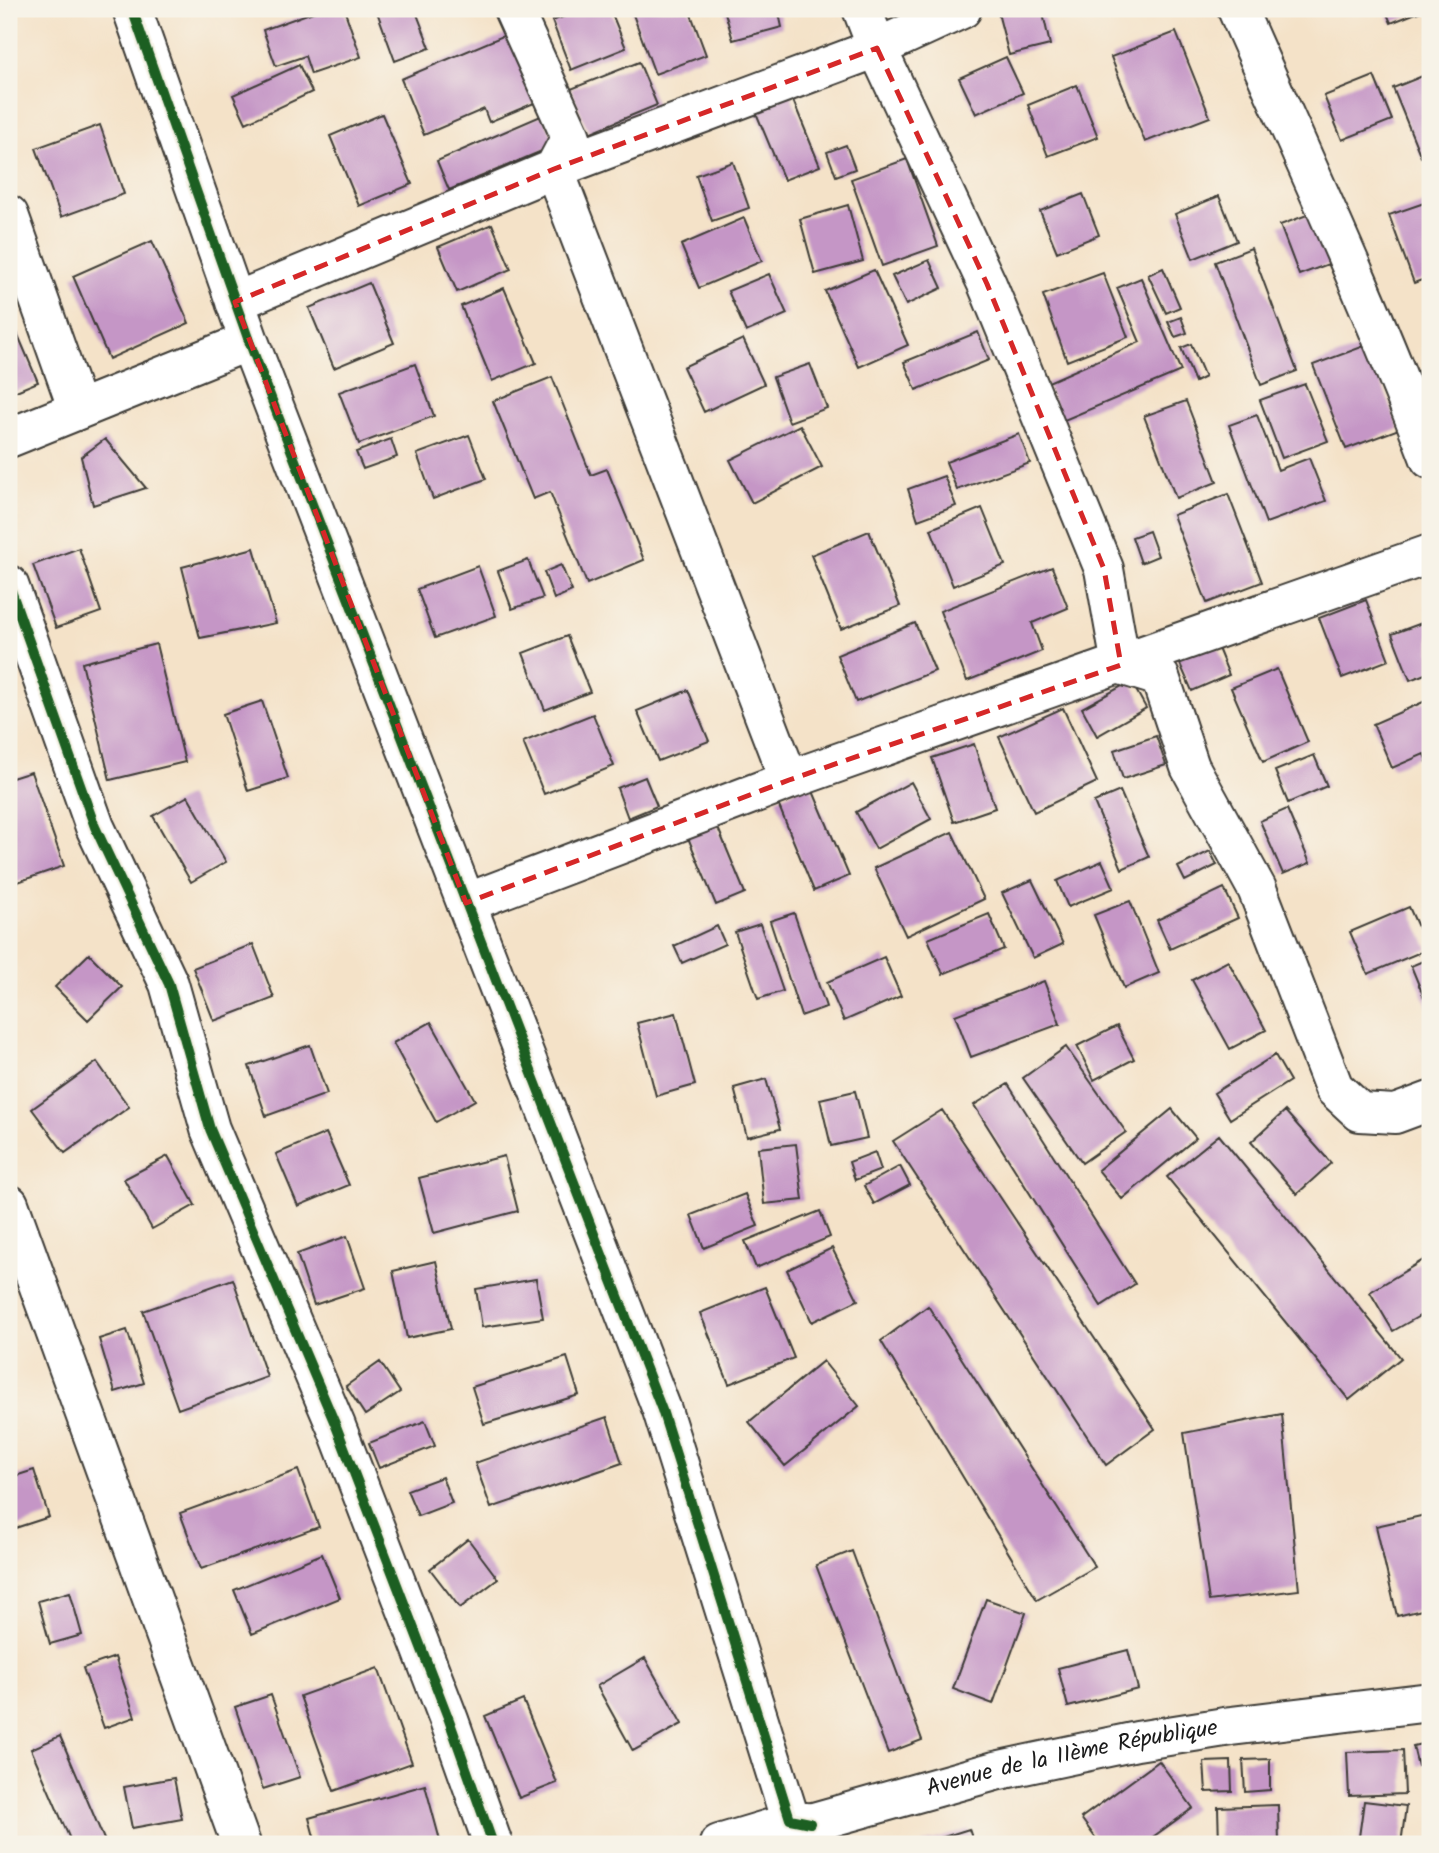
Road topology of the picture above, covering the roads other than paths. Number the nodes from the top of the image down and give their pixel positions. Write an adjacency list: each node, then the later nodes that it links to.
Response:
1 (132, 9): 9 (street)
2 (513, 9): 7 (street)
3 (862, 9): 6 (street)
4 (962, 9): 6 (street)
5 (1237, 9): 13 (street)
6 (877, 48): 7 (street); 16 (street)
7 (554, 169): 9 (street); 17 (street)
8 (9, 215): 11 (street)
9 (235, 302): 10 (street)
10 (249, 341): 11 (street); 18 (street)
11 (78, 410): 12 (street)
12 (9, 438)
13 (1430, 458)
14 (1430, 554): 16 (street)
15 (9, 585): 24 (street)
16 (1121, 665): 17 (street); 19 (street)
17 (789, 780): 18 (street)
18 (466, 903): 22 (street)
19 (1430, 1101)
20 (9, 1204): 23 (street)
21 (1430, 1702): 22 (street, Avenue de la IIème République)
22 (810, 1823): 25 (street, Avenue de la IIème République)
23 (241, 1844)
24 (493, 1844)
25 (719, 1844)

